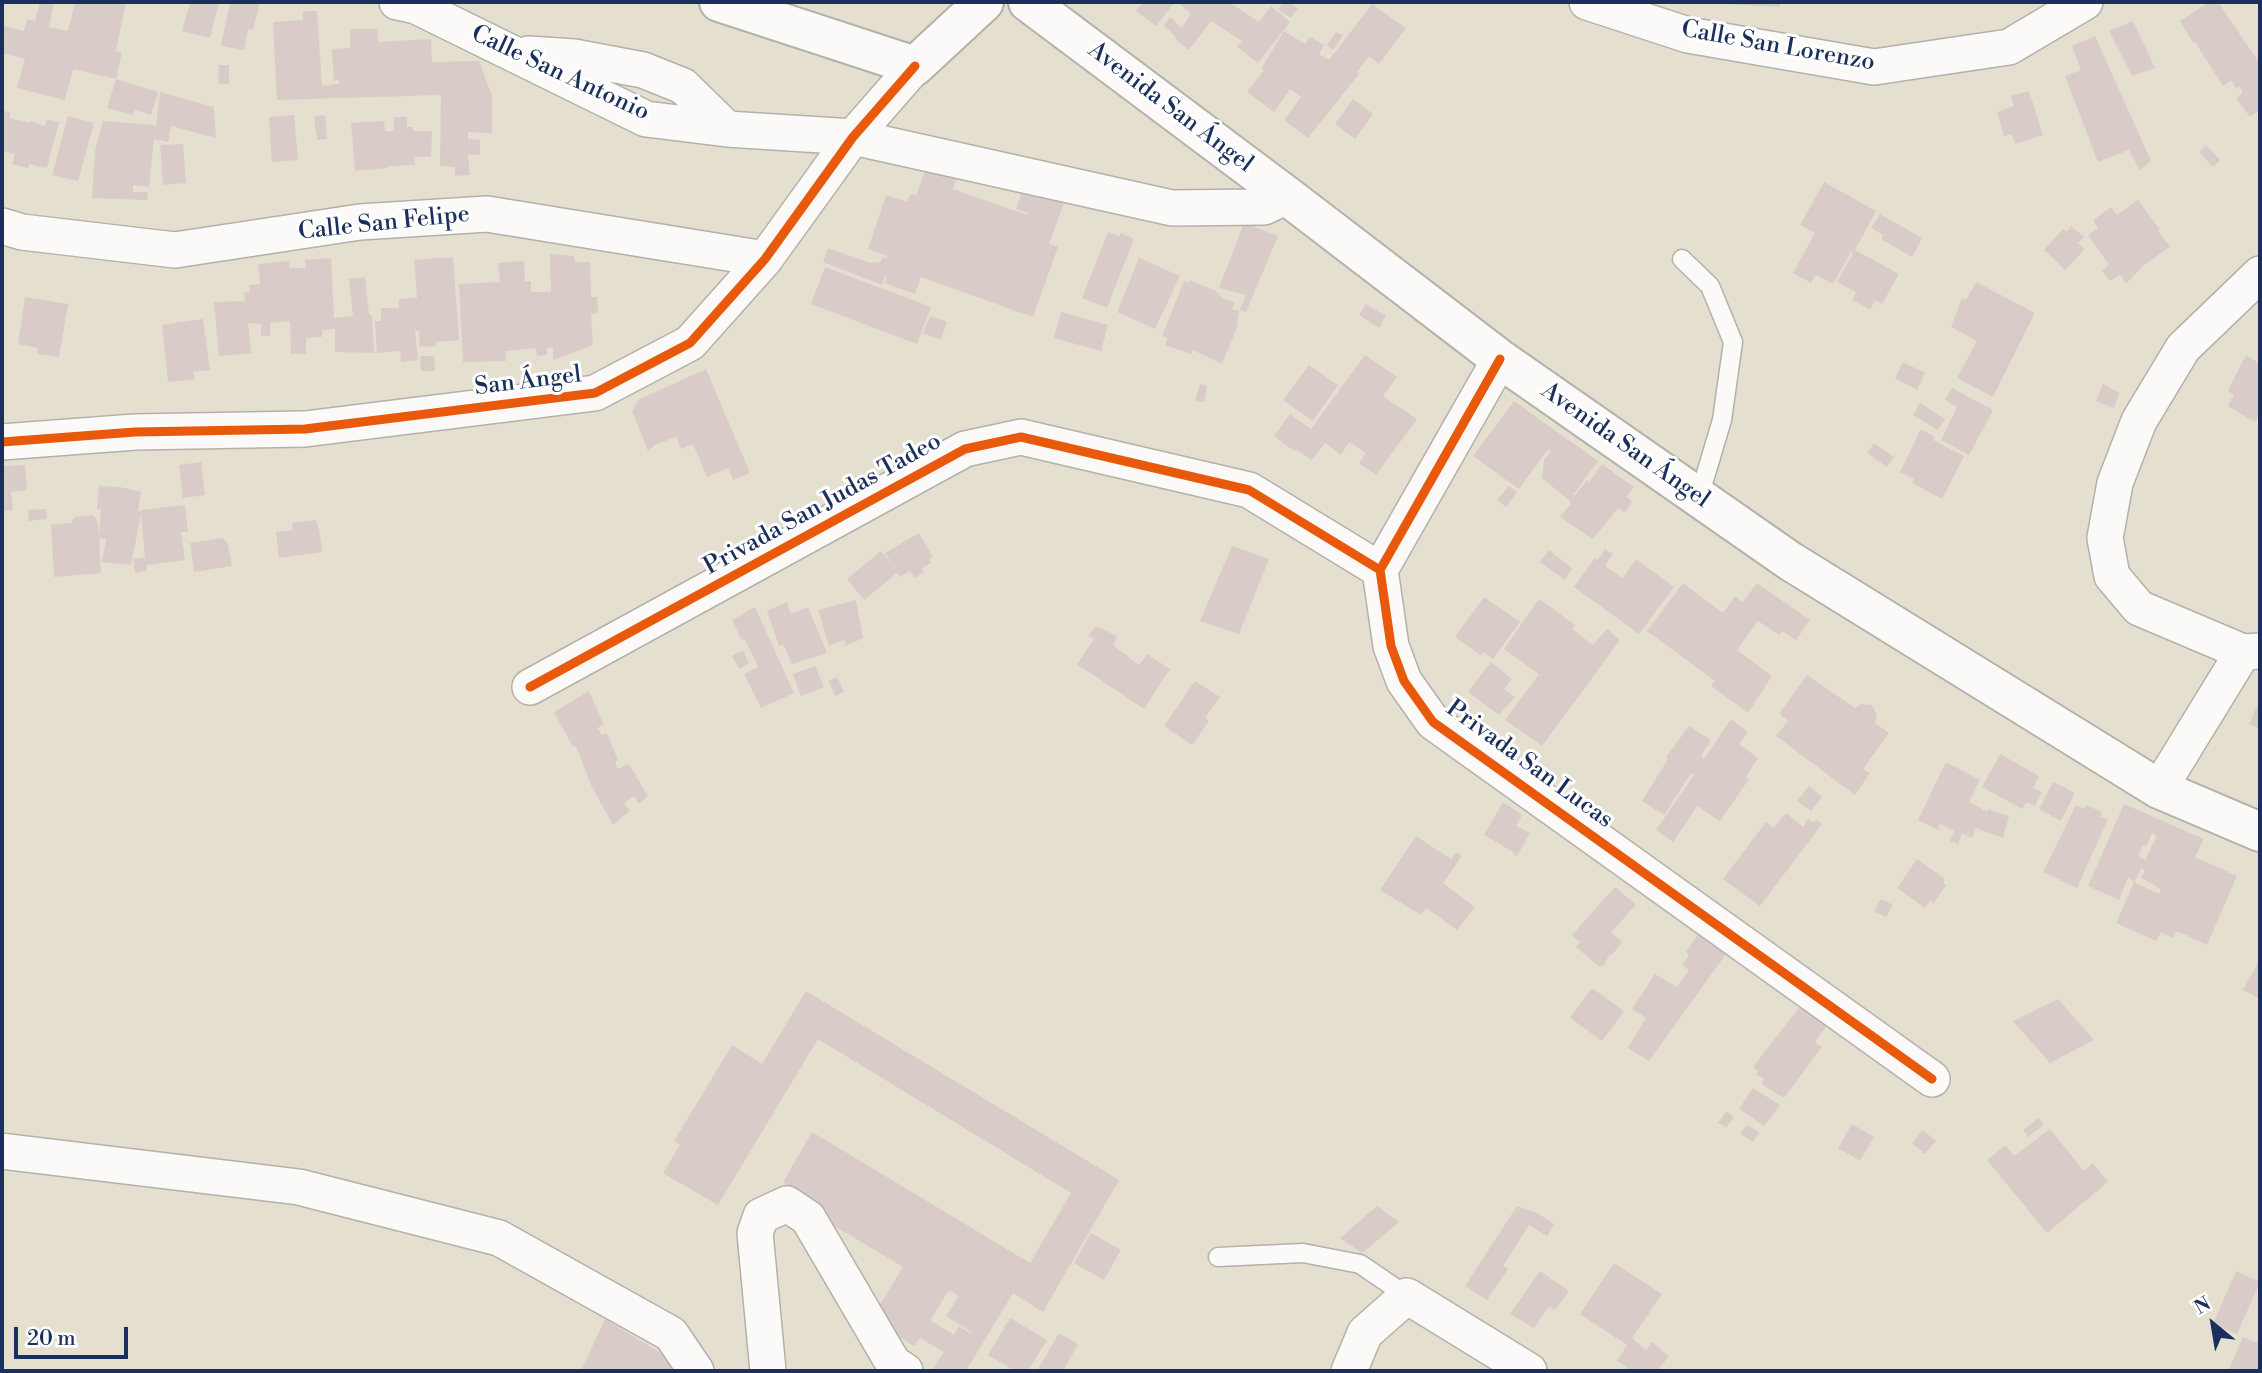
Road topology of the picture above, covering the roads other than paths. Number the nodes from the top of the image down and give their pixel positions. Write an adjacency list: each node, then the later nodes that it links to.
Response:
1 (397, 2): 8 (street, Calle San Antonio)
2 (719, 2): 7 (main road)
3 (984, 2): 7 (main road, San Ángel)
4 (1028, 2): 9 (main road, Avenida San Ángel)
5 (1587, 2): 6 (street, Calle San Lorenzo)
6 (2085, 2)
7 (915, 66): 8 (street, San Ángel)
8 (853, 137): 9 (street, Calle San Antonio); 11 (street, San Ángel)
9 (1287, 196): 14 (main road, Avenida San Ángel)
10 (2, 226): 11 (street, Calle San Felipe)
11 (765, 259): 15 (street, San Ángel)
12 (1682, 259): 16 (lane)
13 (2260, 274): 18 (street)
14 (1500, 359): 16 (main road, Avenida San Ángel); 17 (street)
15 (2, 442)
16 (1699, 497): 20 (main road, Avenida San Ángel)
17 (1380, 570): 19 (street, Privada San Judas Tadeo); 22 (street, Privada San Lucas)
18 (2251, 652): 20 (street)
19 (530, 687)
20 (2159, 789): 21 (main road, Avenida San Ángel)
21 (2260, 832)
22 (1932, 1079)
23 (2, 1151): 27 (street)
24 (1218, 1257): 25 (lane)
25 (1407, 1296): 29 (street); 30 (street)
26 (899, 1367): 28 (street)
27 (696, 1371)
28 (768, 1371)
29 (1349, 1371)
30 (1528, 1371)

